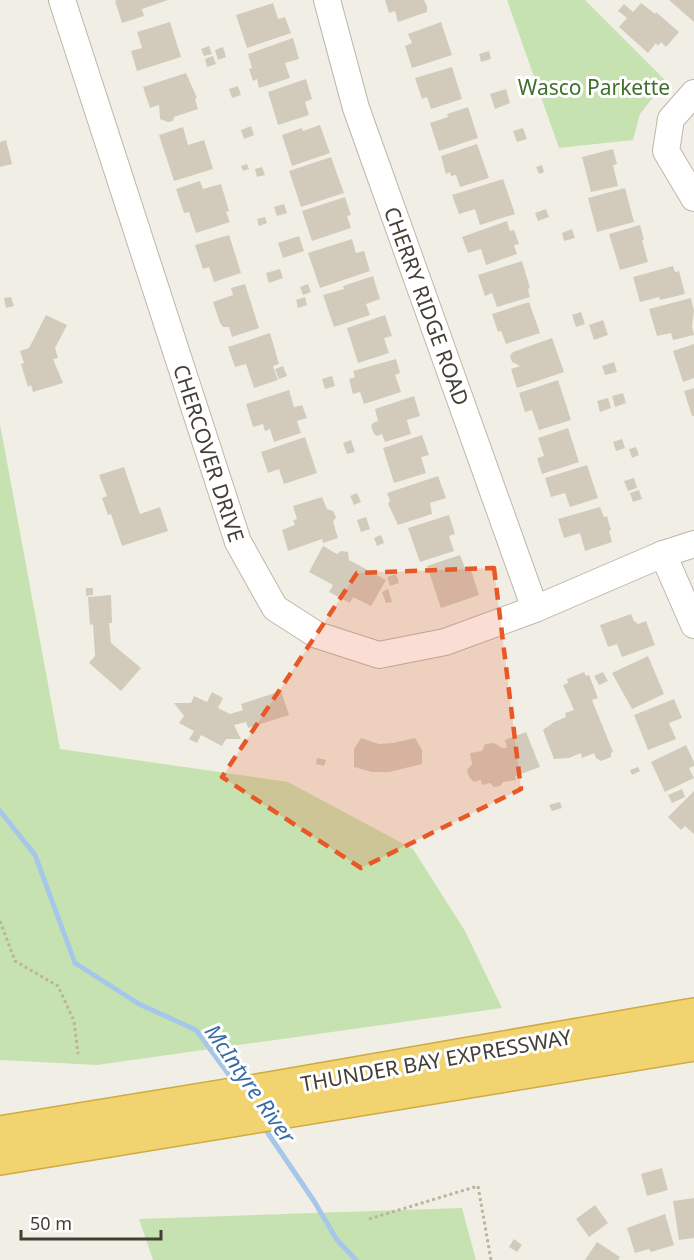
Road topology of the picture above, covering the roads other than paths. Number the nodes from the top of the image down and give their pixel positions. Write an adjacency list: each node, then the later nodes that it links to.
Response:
1 (62, 0): 7 (street, CHERCOVER DRIVE)
2 (327, 0): 7 (street, CHERRY RIDGE ROAD)
3 (694, 93): 4 (street)
4 (694, 198)
5 (694, 544): 6 (street, CHERCOVER DRIVE)
6 (663, 554): 7 (street, CHERCOVER DRIVE); 8 (street)
7 (535, 609)
8 (694, 625)
9 (694, 1015): 11 (highway, THUNDER BAY EXPRESSWAY)
10 (694, 1044): 11 (highway, THUNDER BAY EXPRESSWAY)
11 (277, 1100): 12 (highway, THUNDER BAY EXPRESSWAY)
12 (214, 1111): 13 (highway, THUNDER BAY EXPRESSWAY); 14 (highway, THUNDER BAY EXPRESSWAY)
13 (0, 1133)
14 (0, 1158)

